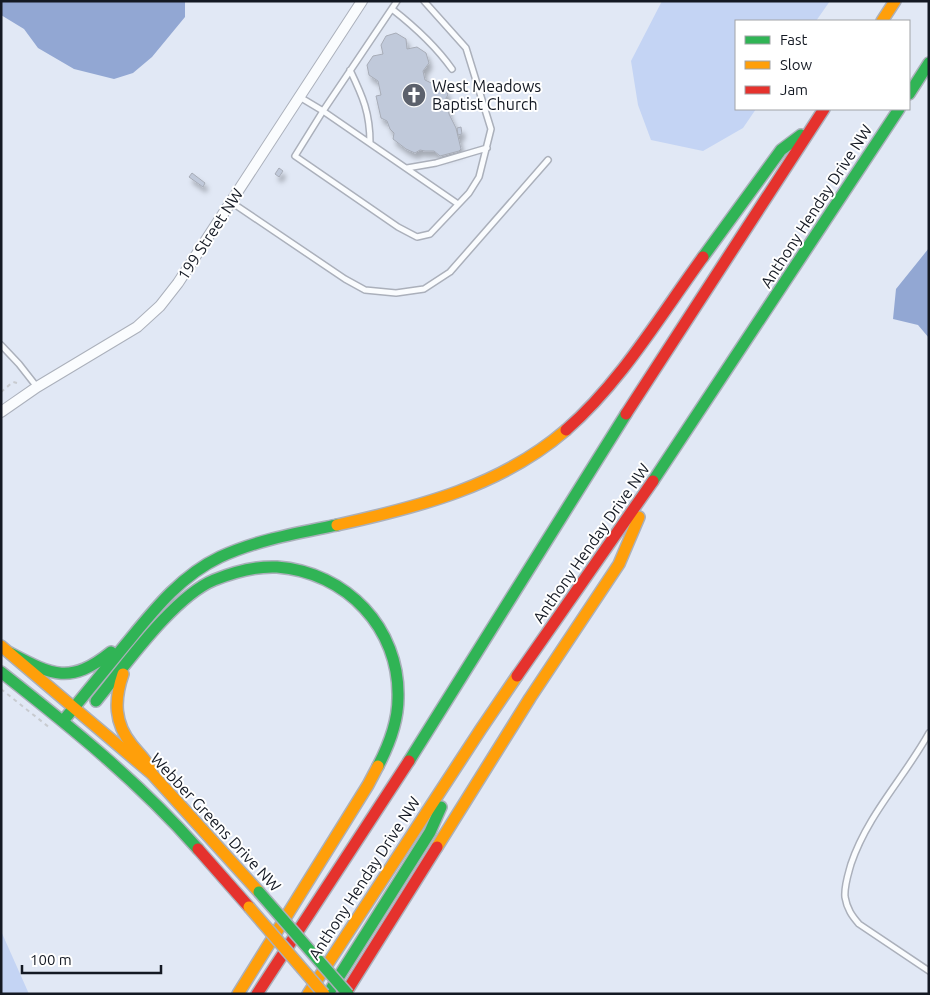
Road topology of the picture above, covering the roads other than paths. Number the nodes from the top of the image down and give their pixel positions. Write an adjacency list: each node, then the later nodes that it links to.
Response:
1 (362, 1): 11 (street, 199 Street NW)
2 (397, 1): 5 (lane)
3 (424, 1): 17 (lane)
4 (895, 1): 6 (main road)
5 (392, 8): 8 (lane); 9 (lane)
6 (883, 20)
7 (929, 63): 10 (main road)
8 (350, 70): 14 (lane); 16 (lane)
9 (452, 70)
10 (910, 92)
11 (298, 96): 14 (lane); 20 (street, 199 Street NW)
12 (823, 110): 15 (main road, Anthony Henday Drive NW)
13 (898, 110): 25 (main road, Anthony Henday Drive NW)
14 (323, 111): 16 (lane); 21 (lane)
15 (814, 125): 26 (main road); 39 (main road, Anthony Henday Drive NW)
16 (370, 143): 19 (lane)
17 (487, 148): 19 (lane); 21 (lane)
18 (548, 160): 20 (lane)
19 (407, 168): 21 (lane)
20 (231, 202): 23 (street, 199 Street NW)
21 (458, 204)
22 (1, 345): 23 (lane)
23 (37, 387): 24 (street, 199 Street NW)
24 (1, 412)
25 (656, 477): 35 (main road, Anthony Henday Drive NW); 43 (main road)
26 (138, 628): 27 (main road); 30 (main road)
27 (5, 650): 30 (main road, Webber Greens Drive NW)
28 (130, 660): 31 (main road); 36 (main road); 38 (main road)
29 (1, 672): 32 (main road)
30 (74, 707): 31 (main road, Webber Greens Drive NW); 32 (main road)
31 (84, 715): 33 (main road); 36 (main road, Webber Greens Drive NW)
32 (63, 721): 33 (main road)
33 (72, 729): 41 (main road, bridge)
34 (929, 733): 37 (lane)
35 (465, 754): 40 (main road, Anthony Henday Drive NW); 42 (main road)
36 (152, 774): 43 (main road, Webber Greens Drive NW, bridge)
37 (929, 971)
38 (238, 994)
39 (257, 994)
40 (308, 994)
41 (324, 994)
42 (328, 994)
43 (346, 994)

